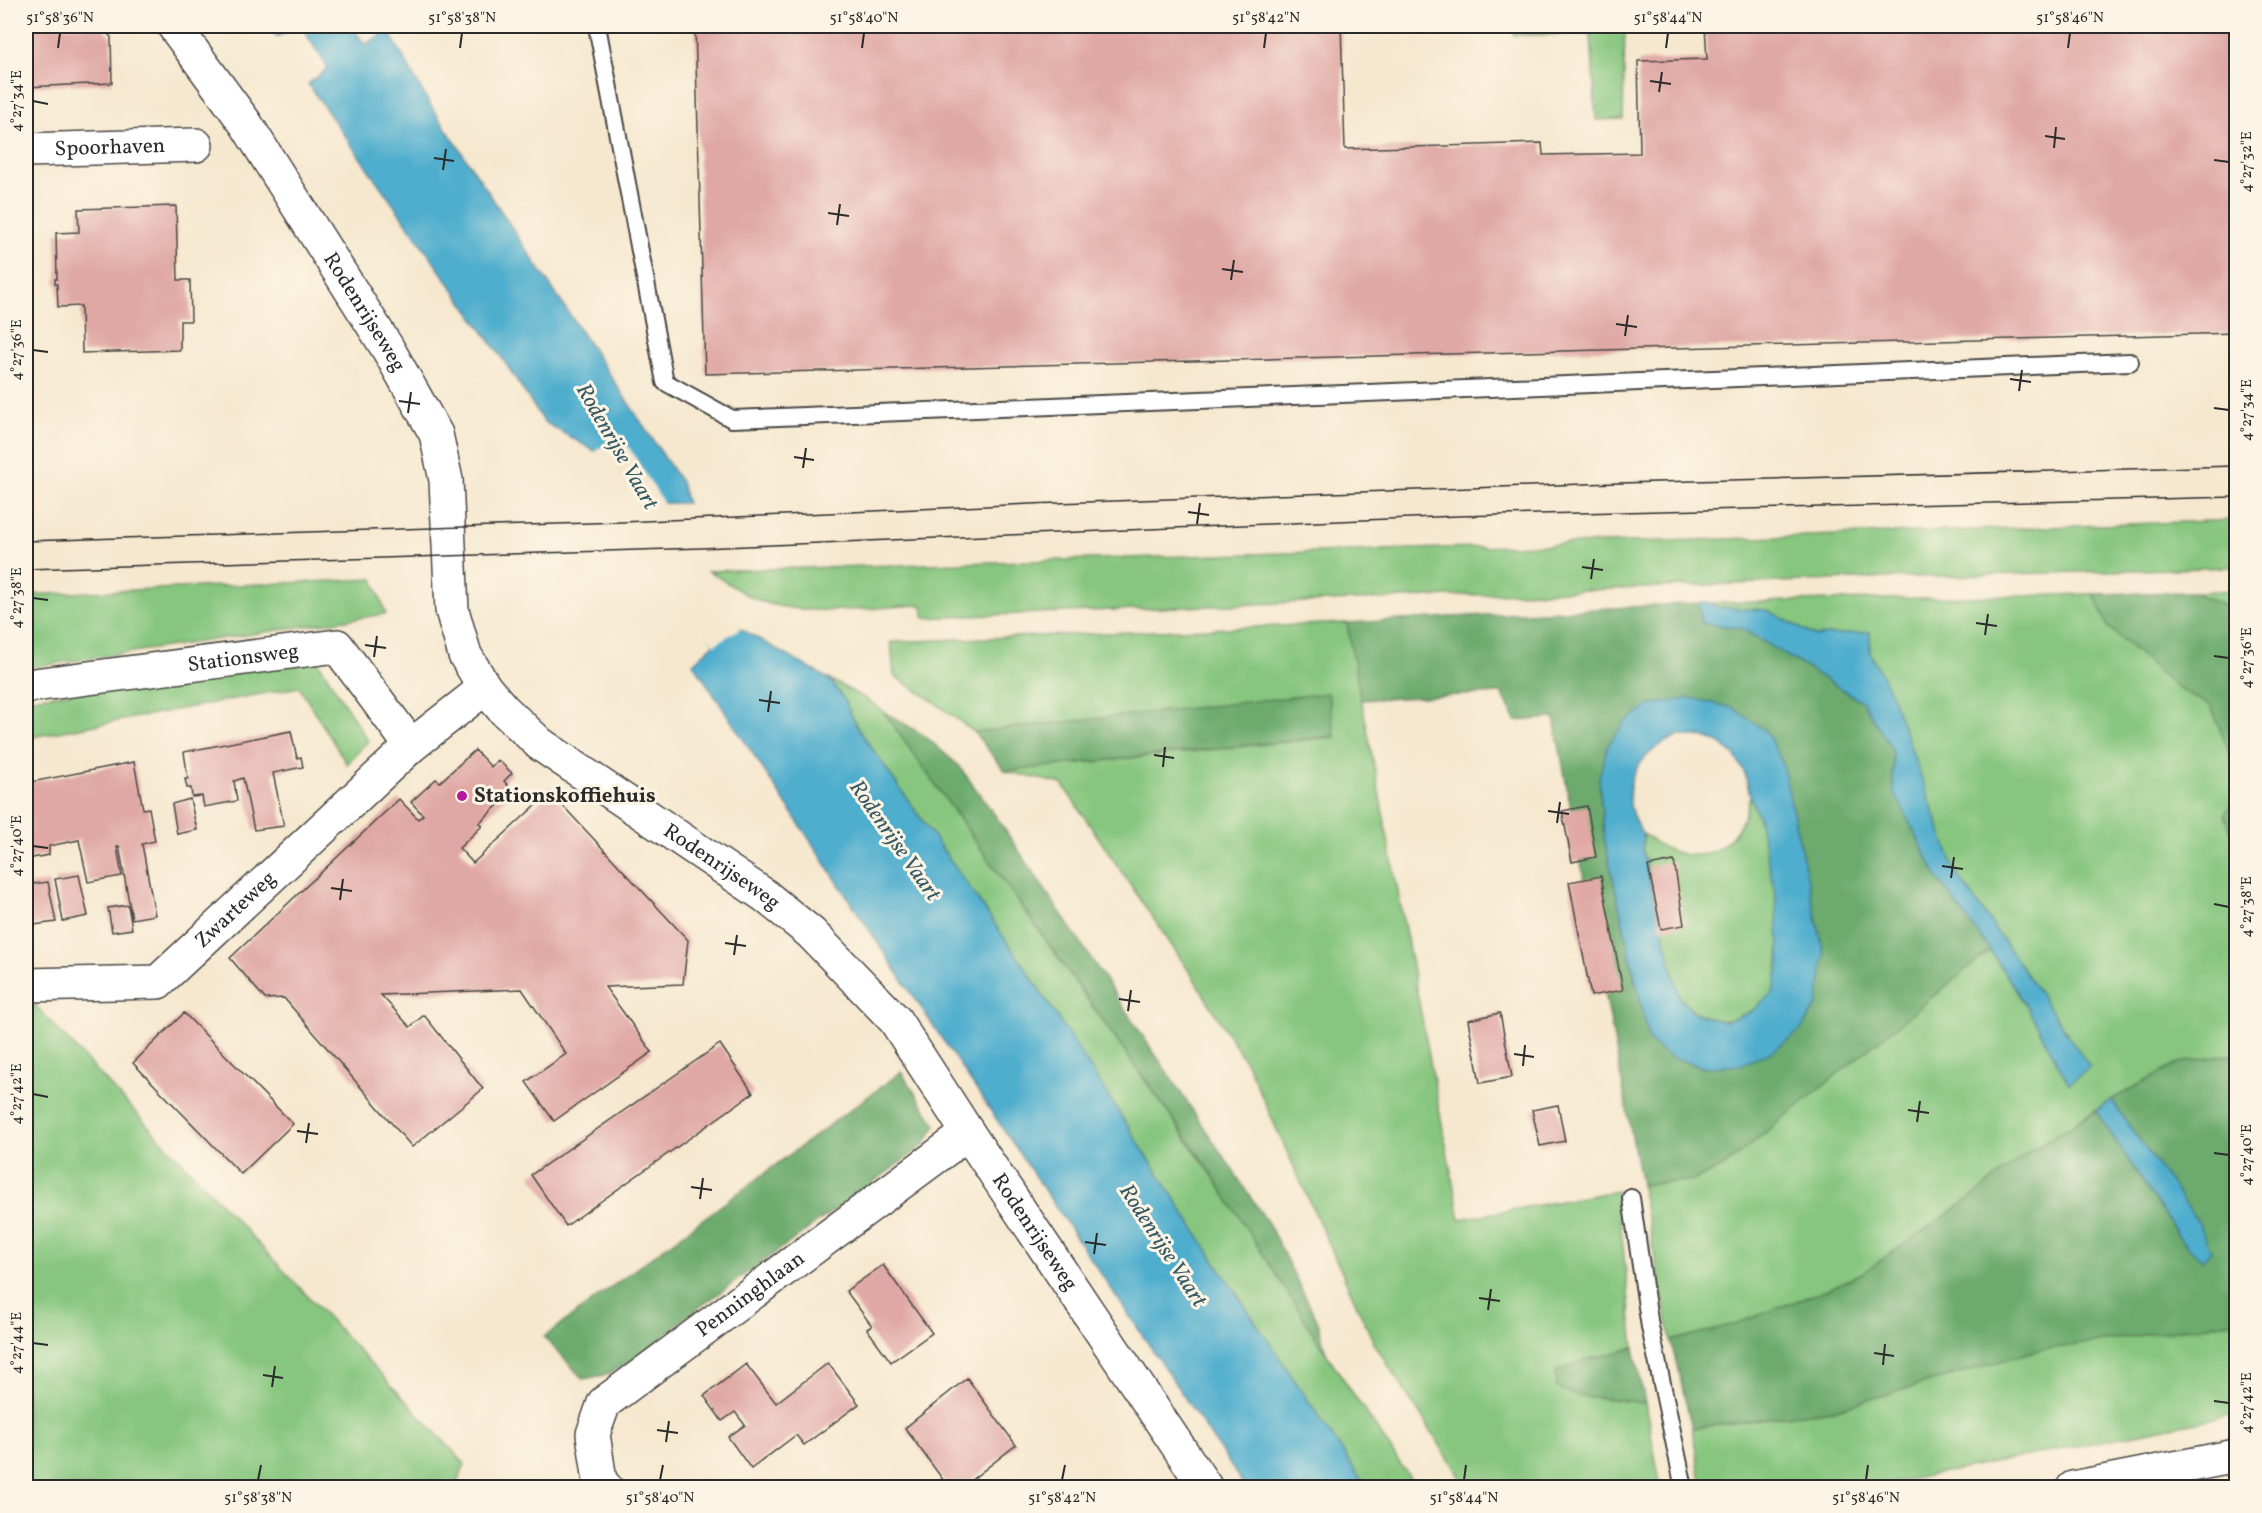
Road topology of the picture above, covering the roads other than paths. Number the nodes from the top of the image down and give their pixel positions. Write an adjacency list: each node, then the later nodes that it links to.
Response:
1 (174, 26): 7 (street, Rodenrijseweg)
2 (597, 26): 5 (lane)
3 (196, 145): 4 (street, Spoorhaven)
4 (26, 150)
5 (2130, 362)
6 (26, 686): 8 (street, Stationsweg)
7 (485, 688): 8 (street, Zwarteweg); 10 (street, Rodenrijseweg)
8 (411, 746): 9 (street, Zwarteweg)
9 (26, 985)
10 (968, 1133): 13 (street, Penninghlaan); 14 (street, Rodenrijseweg)
11 (1631, 1198): 15 (lane)
12 (2236, 1456): 16 (street)
13 (606, 1488)
14 (1206, 1488)
15 (1684, 1488)
16 (2073, 1488)

